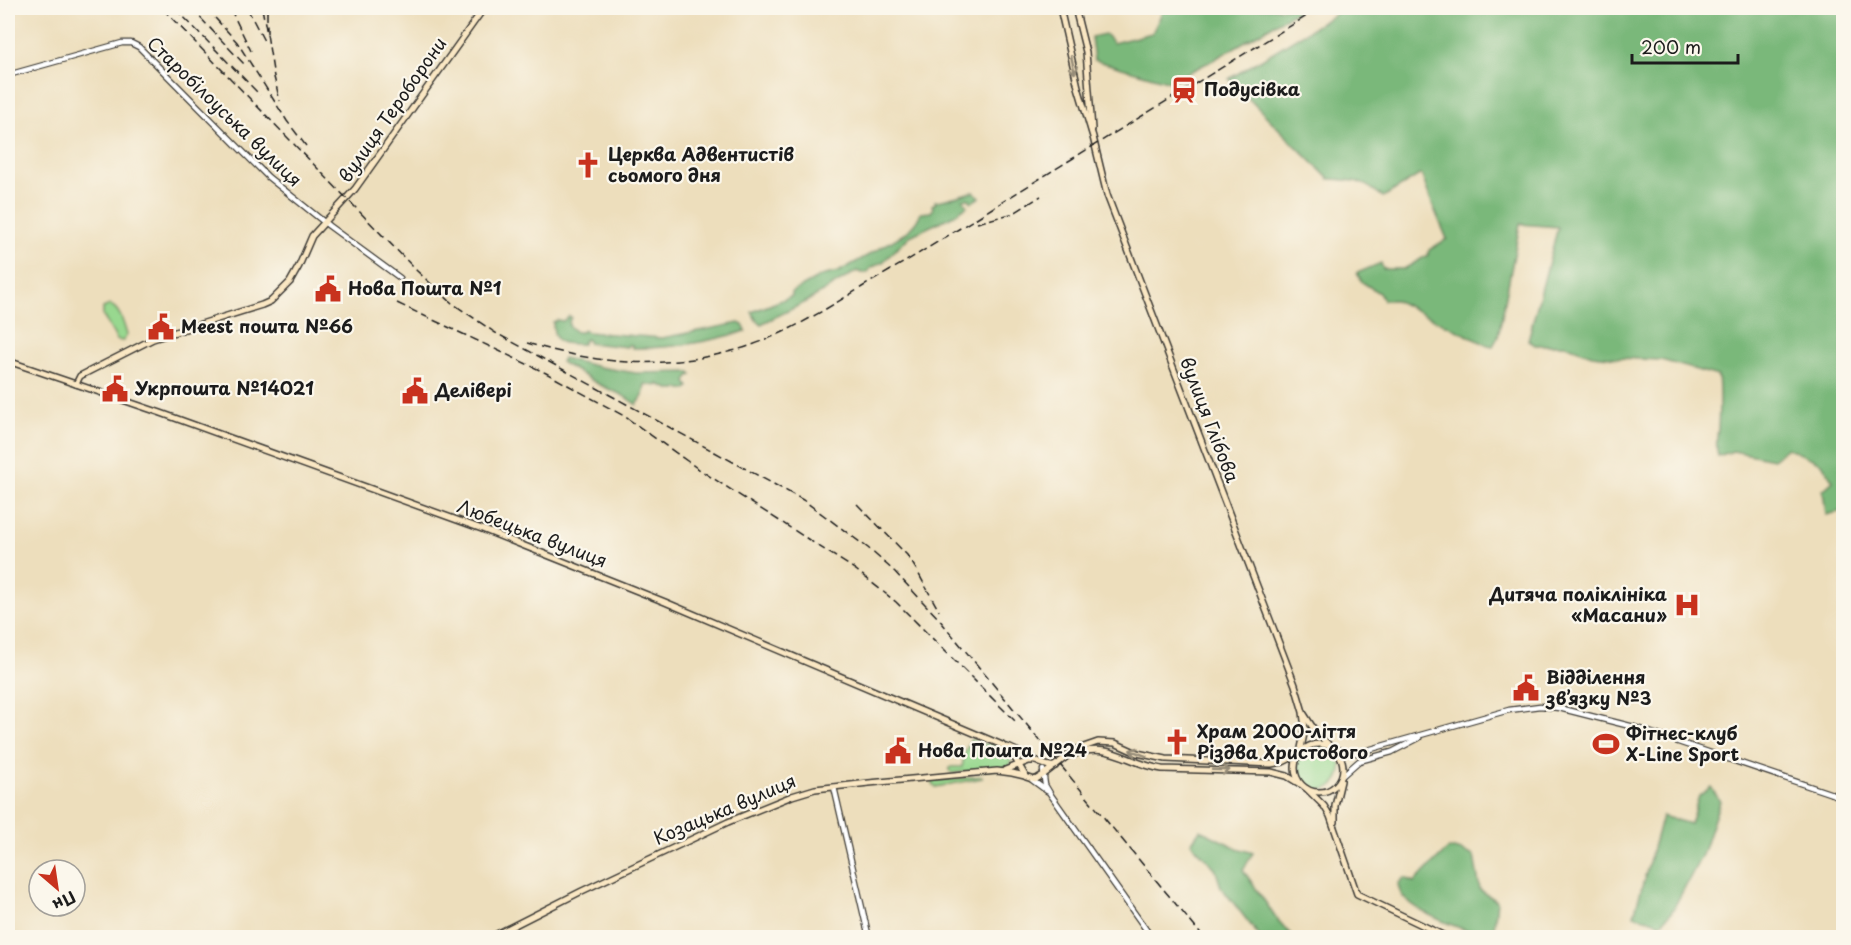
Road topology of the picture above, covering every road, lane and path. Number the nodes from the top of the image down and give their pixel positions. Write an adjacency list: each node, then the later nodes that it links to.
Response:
1 (484, 8): 8 (main road, вулиця Тероборони)
2 (1060, 8): 5 (main road)
3 (1075, 8): 4 (main road)
4 (1082, 35): 5 (main road); 7 (main road)
5 (1068, 38): 7 (main road, one-way to 7)
6 (8, 75): 8 (street, Старобілоуська вулиця)
7 (1093, 137): 12 (main road, вулиця Глібова)
8 (324, 222): 9 (street, Старобілоуська вулиця); 11 (main road, вулиця Тероборони)
9 (400, 278)
10 (8, 361): 11 (main road, Любецька вулиця)
11 (76, 384): 14 (main road, Любецька вулиця)
12 (1303, 712): 15 (main road, вулиця Глібова); 17 (main road, вулиця Глібова)
13 (1426, 734): 15 (street); 26 (street); 31 (street)
14 (1002, 745): 16 (main road, Любецька вулиця); 24 (main road)
15 (1331, 747): 17 (main road); 26 (main road)
16 (1013, 754): 20 (main road, Любецька вулиця); 22 (main road)
17 (1299, 754): 18 (main road, one-way to 18); 27 (main road)
18 (1062, 760): 21 (main road); 27 (main road, one-way to 27)
19 (1029, 761): 20 (main road); 24 (main road); 25 (main road)
20 (1019, 765): 22 (main road); 25 (main road, Любецька вулиця)
21 (1053, 768): 24 (main road); 24 (main road)
22 (1008, 769): 23 (main road)
23 (1000, 771): 25 (main road, Козацька вулиця); 28 (main road, Козацька вулиця)
24 (1041, 772): 25 (main road); 30 (street)
25 (1027, 777): 30 (street)
26 (1342, 777): 29 (main road); 32 (main road)
27 (1300, 784): 29 (main road)
28 (834, 787): 33 (main road, Козацька вулиця); 34 (street)
29 (1307, 789): 32 (main road)
30 (1052, 795): 35 (street)
31 (1844, 798)
32 (1336, 829): 36 (main road)
33 (489, 938)
34 (869, 938)
35 (1152, 938)
36 (1449, 938)

